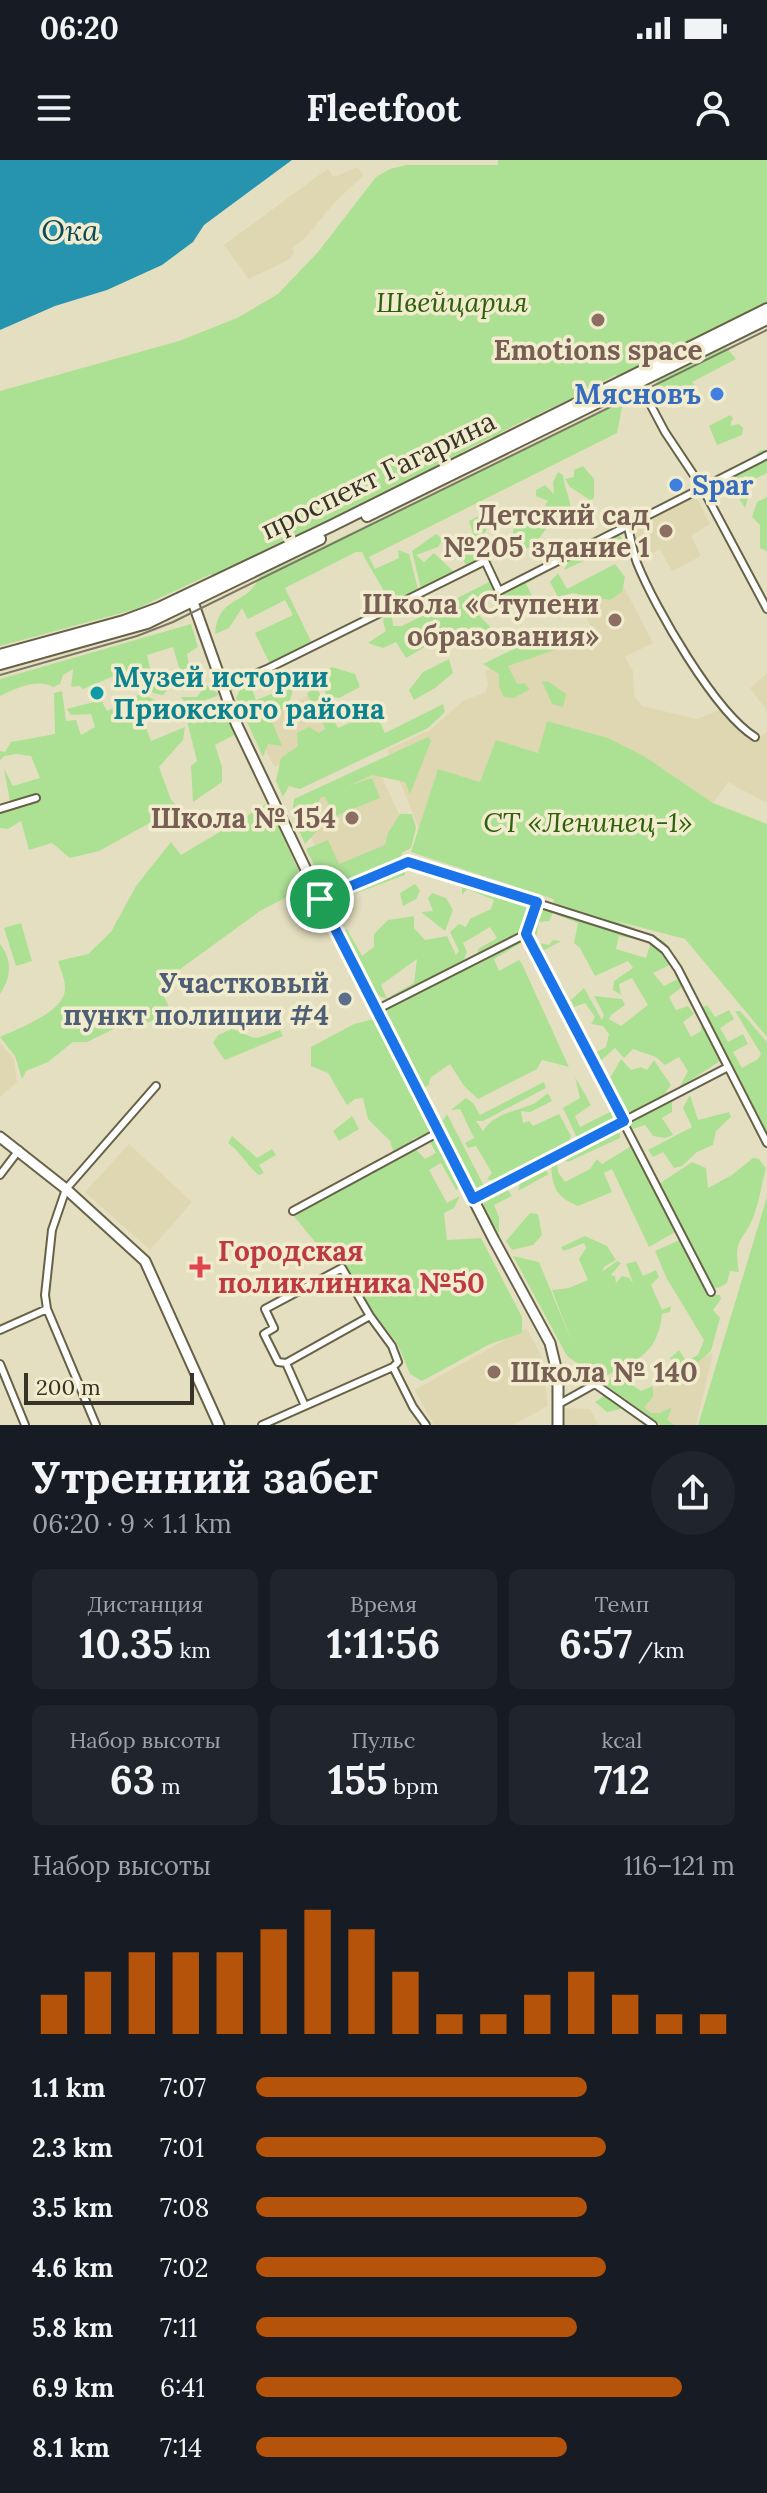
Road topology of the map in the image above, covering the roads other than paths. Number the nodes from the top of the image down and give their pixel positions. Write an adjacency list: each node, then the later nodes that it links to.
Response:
1 (767, 309): 3 (main road, проспект Гагарина)
2 (767, 319): 3 (main road, проспект Гагарина)
3 (636, 378): 5 (street); 7 (main road, проспект Гагарина)
4 (767, 455): 5 (street)
5 (703, 489): 6 (street); 8 (street)
6 (628, 527): 11 (street); 12 (street)
7 (191, 598): 9 (main road, проспект Гагарина); 10 (main road, проспект Гагарина); 11 (street)
8 (767, 609)
9 (0, 655)
10 (0, 664)
11 (223, 688): 15 (street)
12 (755, 737)
13 (36, 798): 14 (street)
14 (0, 809)
15 (320, 899): 16 (street); 18 (street)
16 (537, 902): 17 (street); 19 (street)
17 (526, 934): 18 (street); 21 (street)
18 (376, 1010): 22 (street)
19 (728, 1067): 21 (street); 24 (street)
20 (156, 1086): 27 (street)
21 (624, 1121): 28 (street); 30 (street)
22 (439, 1132): 28 (street); 29 (street)
23 (0, 1137): 25 (street)
24 (767, 1143)
25 (19, 1150): 26 (street); 27 (street)
26 (0, 1175)
27 (66, 1189): 31 (street); 41 (street)
28 (473, 1199): 37 (street)
29 (293, 1211)
30 (711, 1292)
31 (47, 1309): 33 (street); 40 (street)
32 (370, 1316): 34 (street); 34 (street); 36 (street)
33 (0, 1330)
34 (286, 1363): 38 (street)
35 (0, 1364): 39 (street)
36 (393, 1367): 38 (street); 43 (street)
37 (559, 1404): 44 (street); 45 (street)
38 (305, 1406): 42 (street)
39 (25, 1425)
40 (96, 1425)
41 (219, 1425)
42 (262, 1425)
43 (426, 1425)
44 (558, 1425)
45 (653, 1425)

